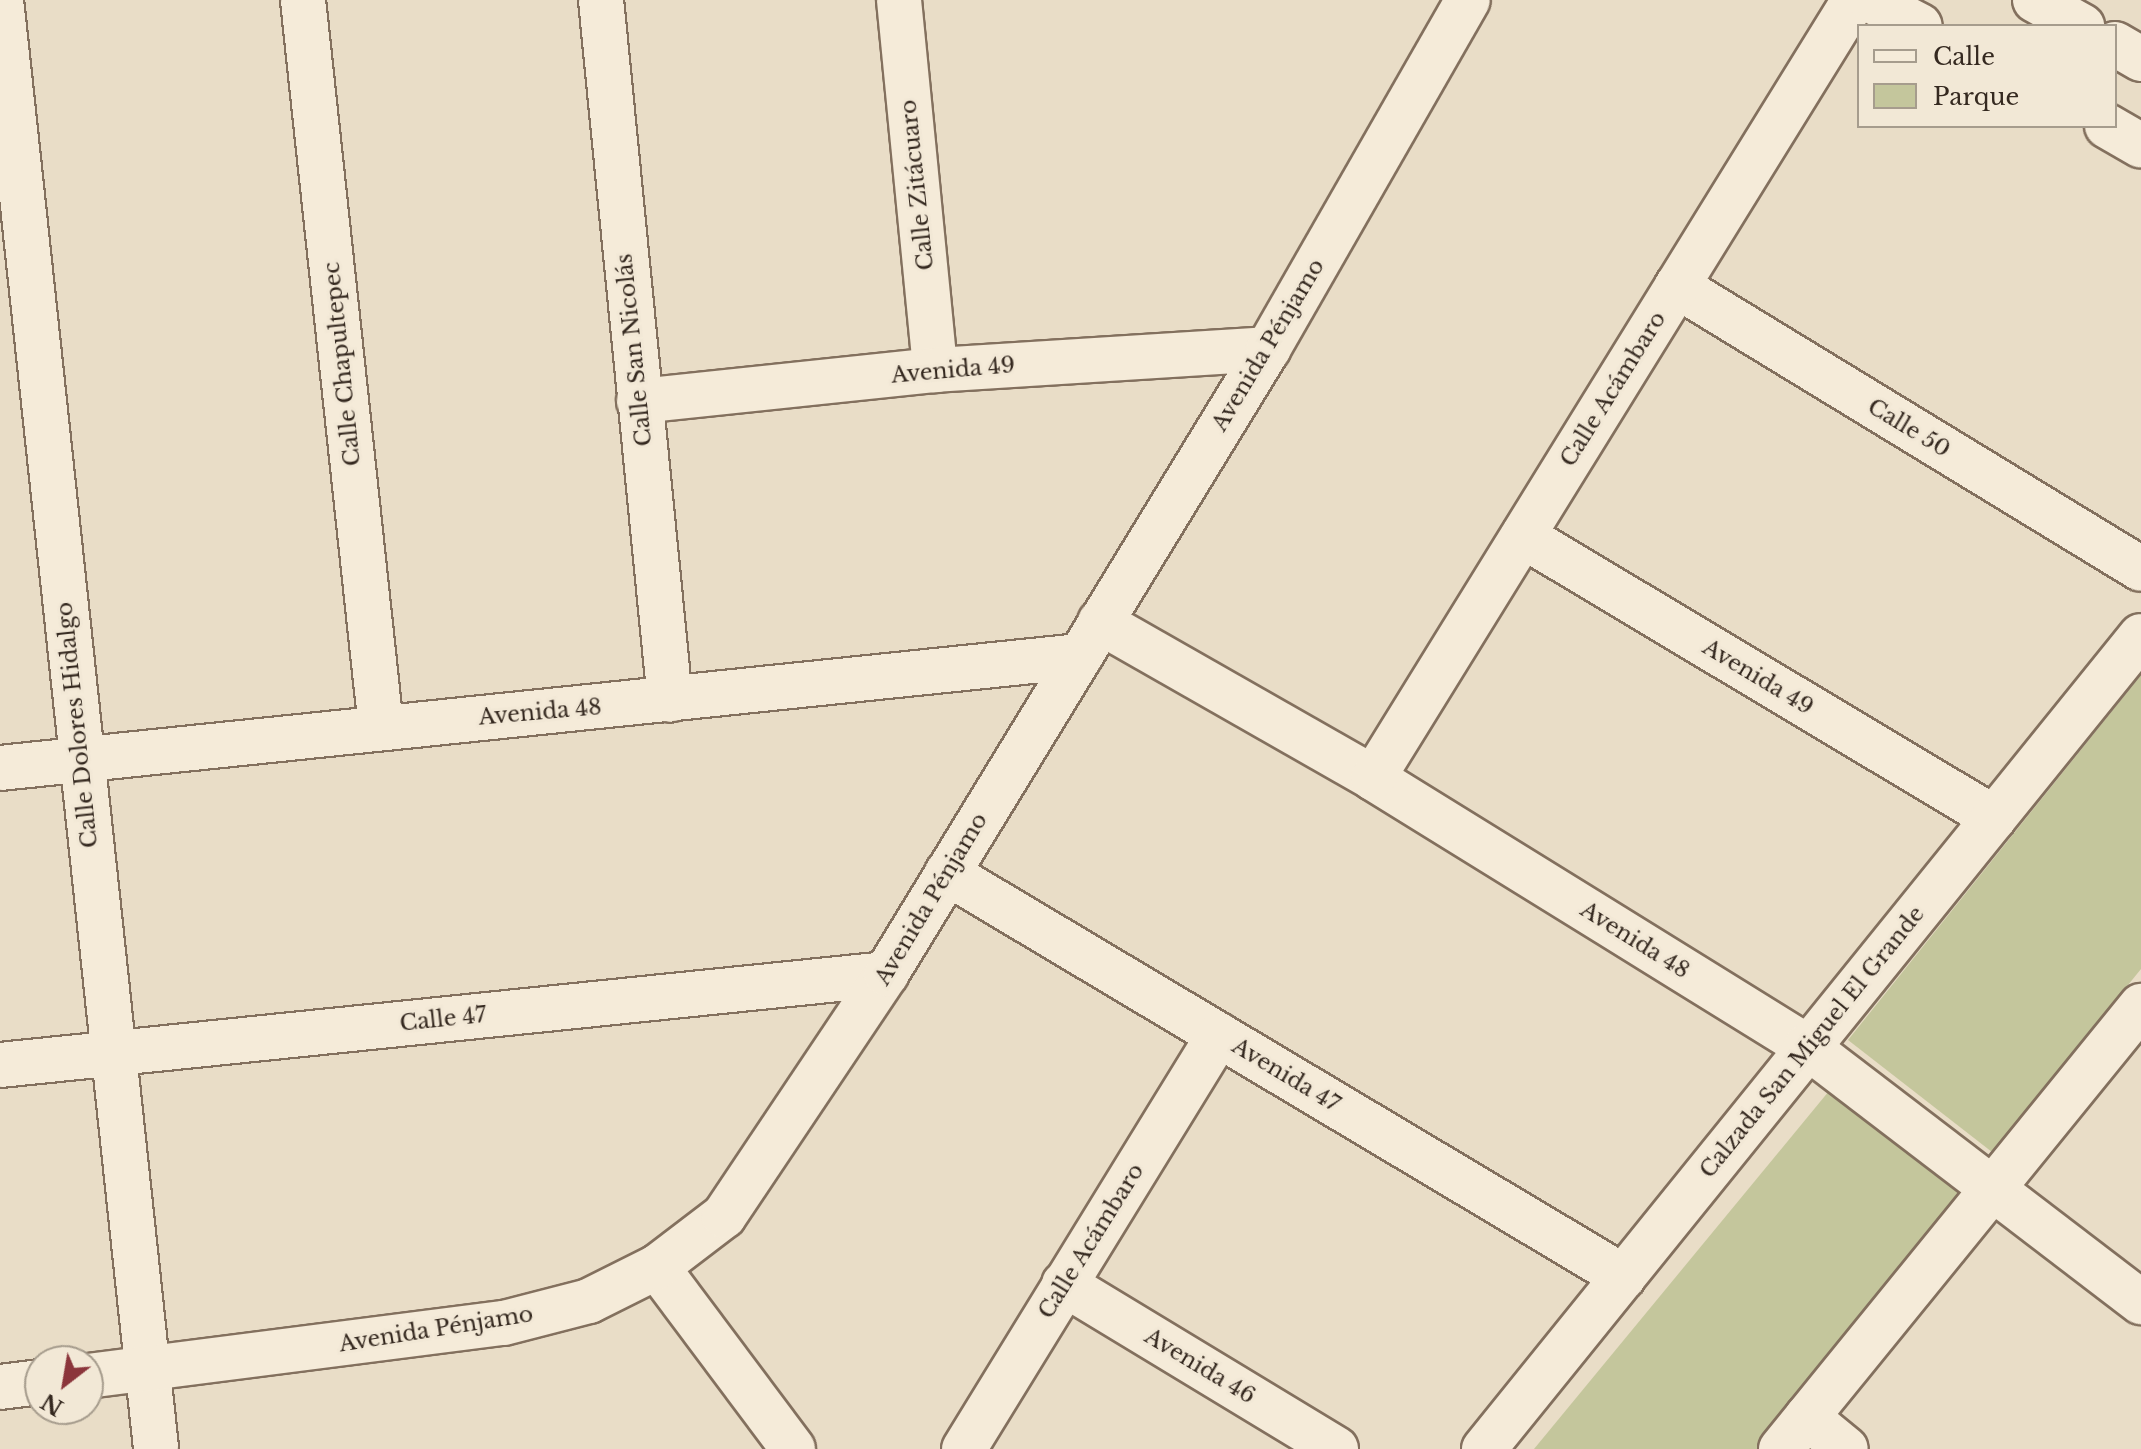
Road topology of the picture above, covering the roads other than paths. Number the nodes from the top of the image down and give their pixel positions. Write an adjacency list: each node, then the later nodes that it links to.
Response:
1 (1, 0): 25 (street, Calle Dolores Hidalgo)
2 (303, 0): 24 (street, Calle Chapultepec)
3 (601, 0): 18 (street, Calle San Nicolás)
4 (899, 0): 17 (street, Calle Zitácuaro)
5 (1468, 0): 16 (street, Avenida Pénjamo)
6 (1854, 0): 15 (street, Calle Acámbaro)
7 (1870, 0): 9 (street)
8 (2035, 0): 10 (street)
9 (1916, 24)
10 (2078, 24)
11 (2117, 45): 12 (street)
12 (2141, 59)
13 (2110, 128): 14 (street)
14 (2141, 146)
15 (1677, 286): 19 (street, Calle Acámbaro); 20 (street, Calle 50)
16 (1268, 349): 17 (street, Avenida 49); 22 (street, Avenida Pénjamo)
17 (935, 370): 18 (street, Avenida 49)
18 (639, 401): 23 (street, Calle San Nicolás)
19 (1523, 536): 27 (street, Calle Acámbaro); 28 (street, Avenida 49)
20 (2141, 569)
21 (2141, 636): 28 (street, Calzada San Miguel El Grande)
22 (1090, 639): 23 (street, Avenida 48); 27 (street, Avenida 48); 29 (street, Avenida Pénjamo)
23 (670, 700): 24 (street, Avenida 48)
24 (381, 728): 25 (street, Avenida 48)
25 (80, 760): 26 (street, Avenida 48); 34 (street, Calle Dolores Hidalgo)
26 (0, 768)
27 (1373, 778): 33 (street, Avenida 48)
28 (1994, 818): 33 (street, Calzada San Miguel El Grande)
29 (947, 873): 30 (street, Avenida Pénjamo); 32 (street, Avenida 47)
30 (886, 974): 34 (street, Calle 47); 37 (street, Avenida Pénjamo)
31 (2141, 1006): 36 (street)
32 (1219, 1035): 38 (street, Avenida 47); 39 (street, Calle Acámbaro)
33 (1806, 1046): 36 (street, Avenida 48); 38 (street, Calzada San Miguel El Grande)
34 (113, 1053): 35 (street, Calle 47); 41 (street, Calle Dolores Hidalgo)
35 (0, 1065)
36 (1997, 1187): 40 (street, Avenida 48); 45 (street)
37 (657, 1267): 41 (street, Avenida Pénjamo); 47 (street)
38 (1624, 1277): 50 (street, Calzada San Miguel El Grande)
39 (1064, 1284): 48 (street, Calle Acámbaro); 49 (street, Avenida 46)
40 (2141, 1302)
41 (149, 1369): 42 (street, Avenida Pénjamo); 46 (street, Calle Dolores Hidalgo)
42 (104, 1374)
43 (24, 1384): 44 (street)
44 (0, 1387)
45 (1794, 1433): 51 (street)
46 (156, 1449)
47 (793, 1449)
48 (964, 1449)
49 (1336, 1449)
50 (1484, 1449)
51 (1846, 1449)

